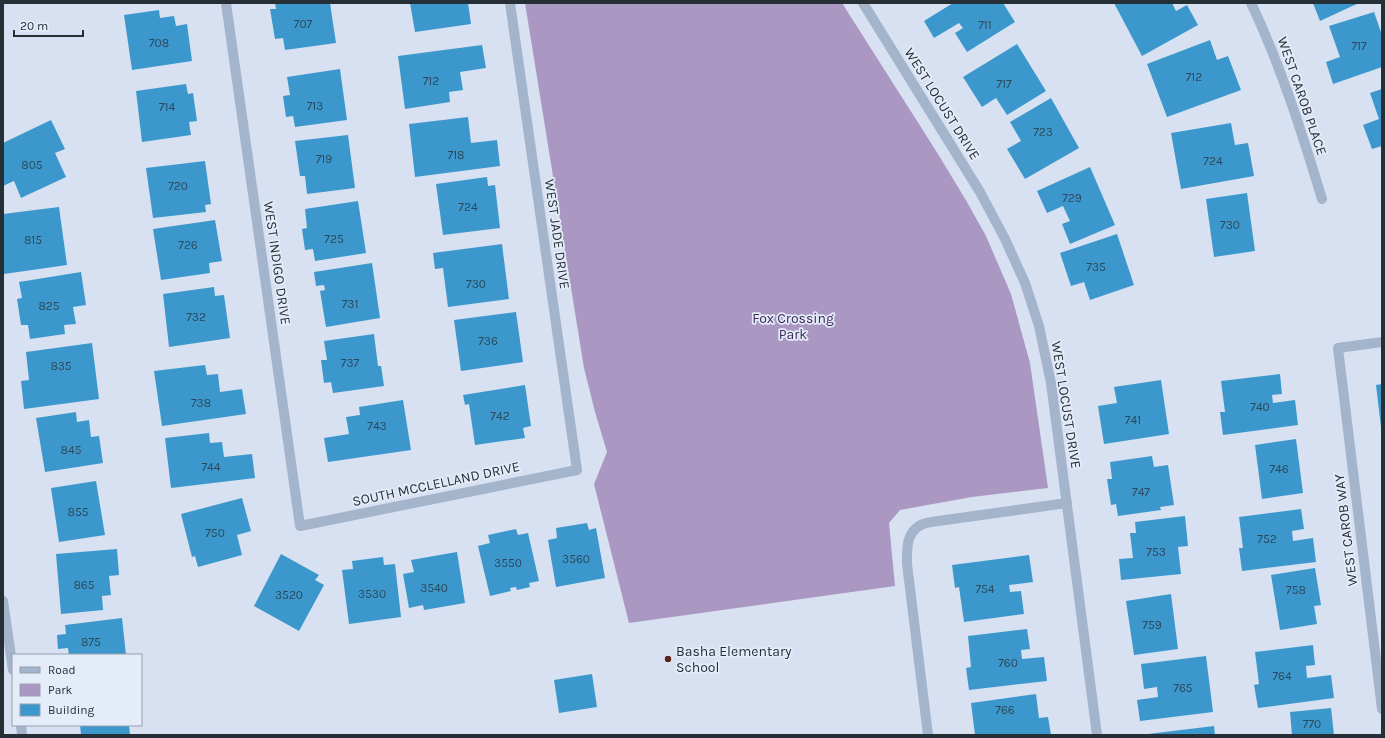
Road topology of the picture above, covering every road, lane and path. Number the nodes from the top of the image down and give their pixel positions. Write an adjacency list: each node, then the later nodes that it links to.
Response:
1 (226, 3): 9 (street, WEST INDIGO DRIVE)
2 (510, 3): 7 (street, WEST JADE DRIVE)
3 (863, 3): 8 (street, WEST LOCUST DRIVE)
4 (1251, 3): 5 (street, WEST CAROB PLACE)
5 (1322, 200)
6 (1382, 342): 12 (street, WEST CAROB WAY)
7 (577, 470): 9 (street, SOUTH MCCLELLAND DRIVE)
8 (1067, 502): 13 (street); 14 (street, WEST LOCUST DRIVE)
9 (300, 526)
10 (3, 601): 11 (street)
11 (12, 663)
12 (1382, 709)
13 (928, 735)
14 (1097, 735)

